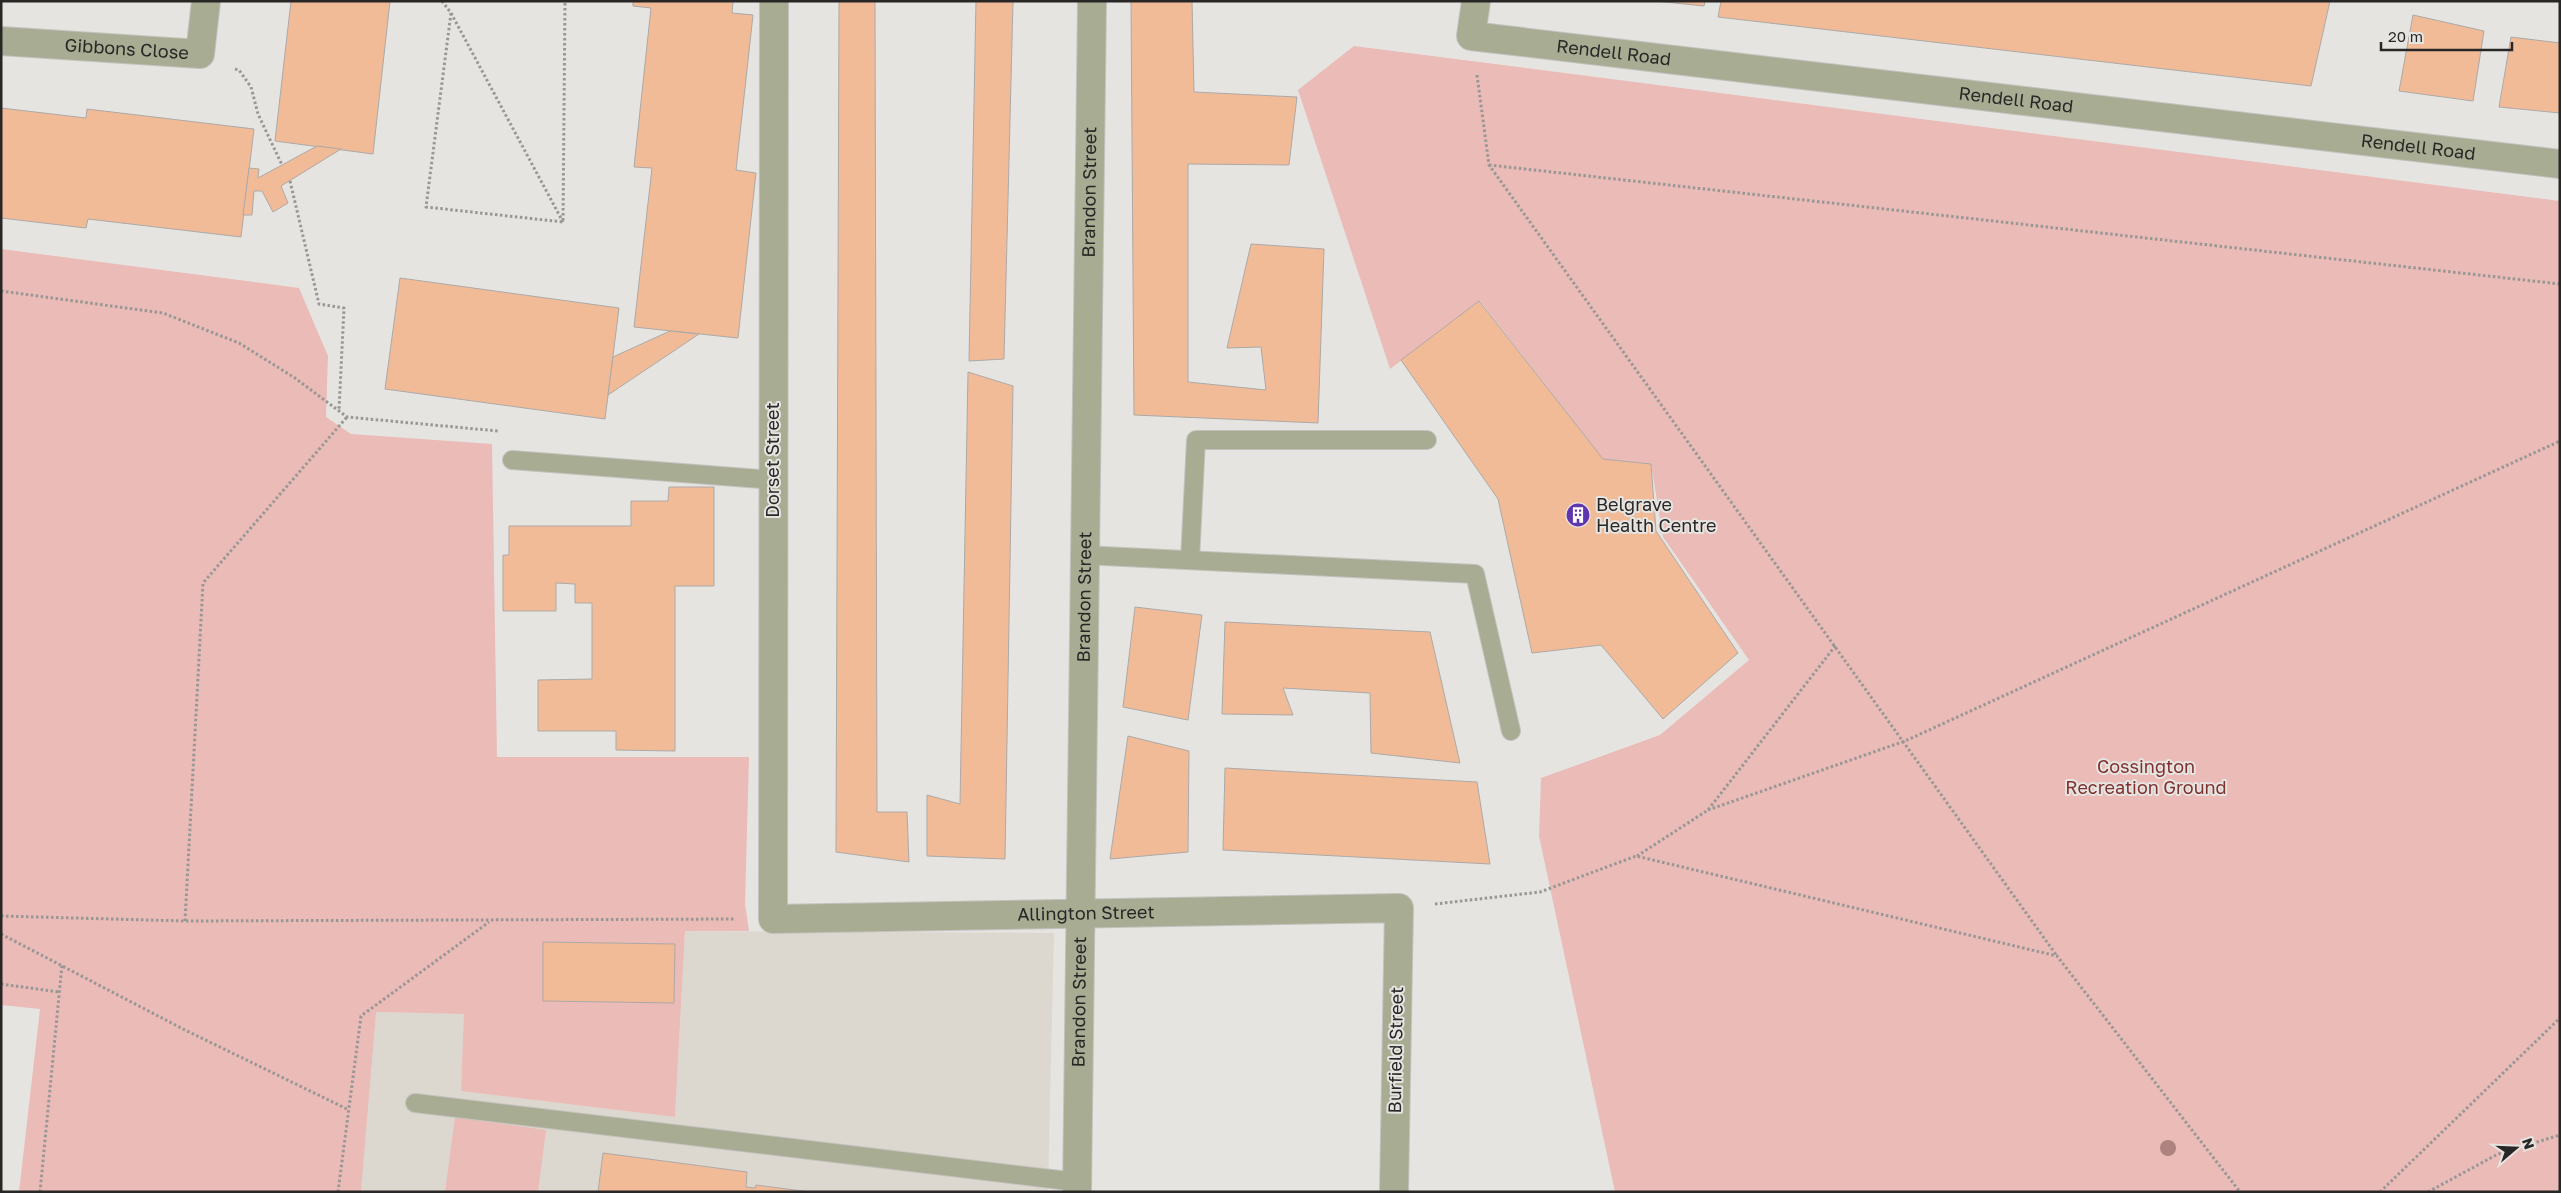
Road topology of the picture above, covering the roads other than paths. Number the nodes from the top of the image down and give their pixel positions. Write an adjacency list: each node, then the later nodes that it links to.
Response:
1 (206, 1): 5 (street, Gibbons Close)
2 (774, 1): 9 (street, Dorset Street)
3 (1092, 1): 10 (street, Brandon Street)
4 (1476, 1): 6 (street, Rendell Road)
5 (1, 41)
6 (2560, 164)
7 (1427, 440): 11 (lane)
8 (512, 460): 9 (lane)
9 (773, 480): 15 (street, Dorset Street)
10 (1084, 555): 11 (lane); 14 (street, Brandon Street)
11 (1190, 560): 12 (lane)
12 (1511, 731)
13 (1399, 908): 14 (street, Allington Street); 18 (street, Burfield Street)
14 (1080, 912): 15 (street, Allington Street); 17 (street, Brandon Street)
15 (773, 919)
16 (415, 1103): 17 (lane)
17 (1077, 1187)
18 (1394, 1192)

